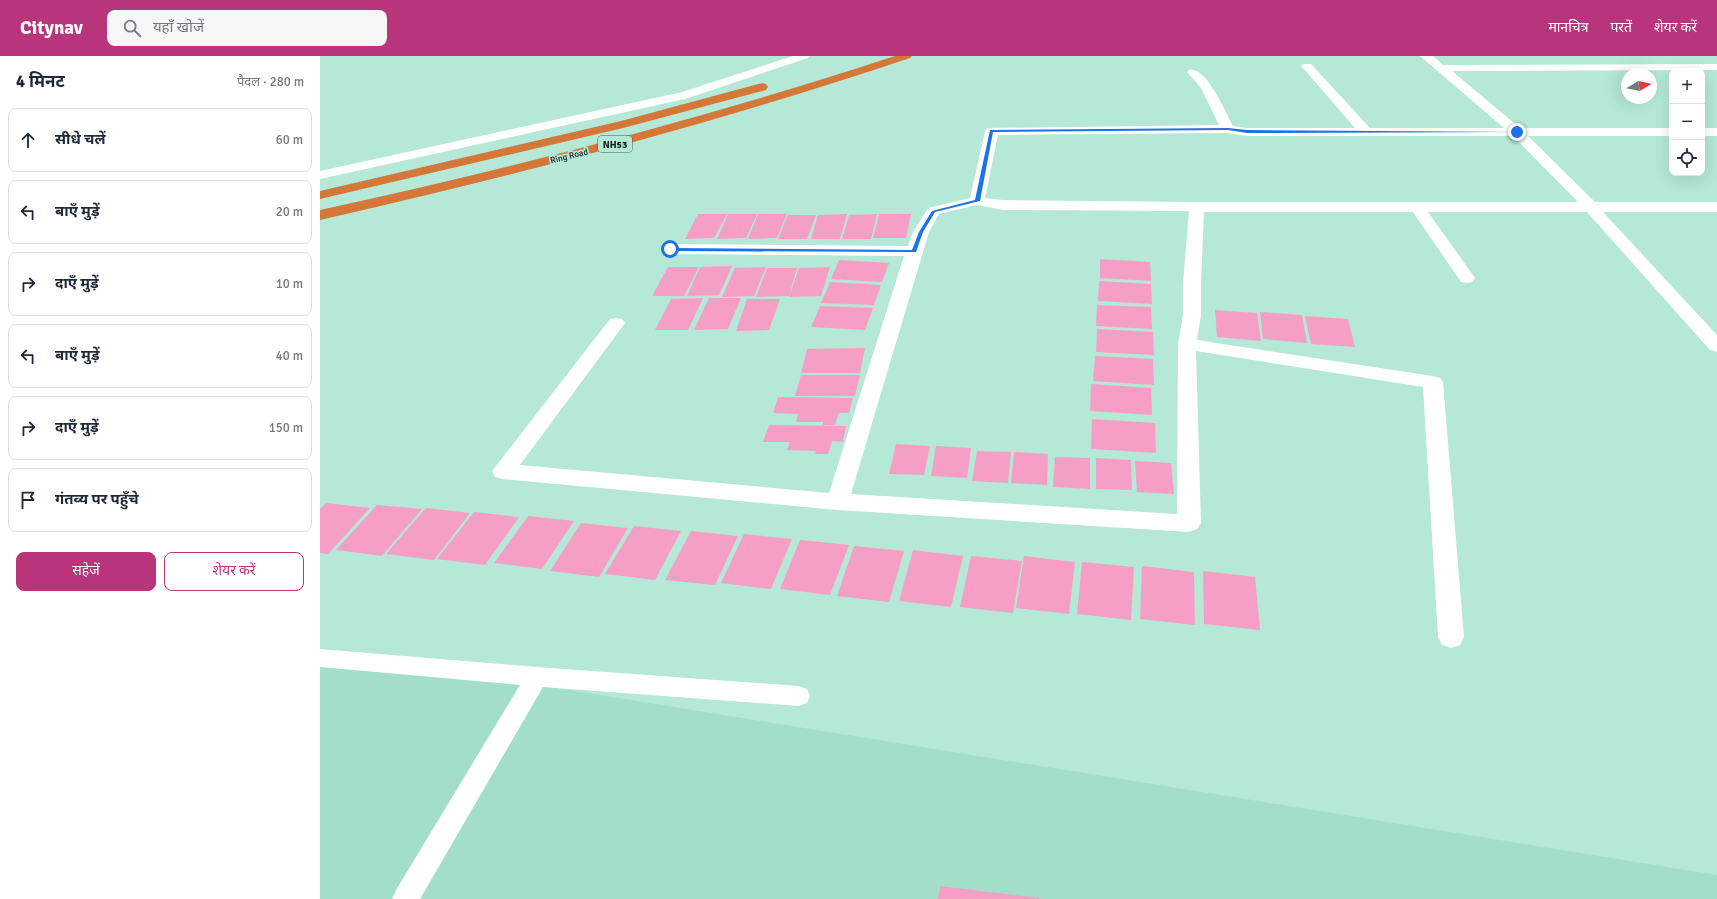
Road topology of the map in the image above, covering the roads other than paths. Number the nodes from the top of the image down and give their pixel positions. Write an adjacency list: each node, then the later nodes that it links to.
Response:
1 (804, 56): 15 (street)
2 (906, 56): 22 (highway, Ring Road / NH53)
3 (1426, 56): 6 (street)
4 (1307, 66): 14 (street)
5 (1717, 67): 6 (street)
6 (1440, 68): 10 (street)
7 (1193, 72): 9 (street)
8 (777, 83): 16 (highway, NH53)
9 (1228, 129): 14 (street); 17 (street)
10 (1517, 132): 11 (street); 14 (street); 19 (street)
11 (1669, 132)
12 (1705, 132): 13 (street)
13 (1717, 132)
14 (1367, 133)
15 (320, 175)
16 (320, 195)
17 (977, 201): 18 (street); 24 (street)
18 (1197, 207): 21 (street); 27 (street)
19 (1591, 207): 20 (street); 21 (street); 28 (street)
20 (1717, 207)
21 (1418, 208): 25 (street)
22 (320, 215)
23 (670, 249): 24 (street)
24 (914, 251): 29 (street)
25 (1467, 278)
26 (616, 323): 29 (street)
27 (1187, 344): 29 (street); 30 (street)
28 (1717, 346)
29 (837, 502)
30 (1451, 637)
31 (320, 658): 32 (lane)
32 (537, 678): 33 (lane); 34 (lane)
33 (799, 696)
34 (404, 899)

